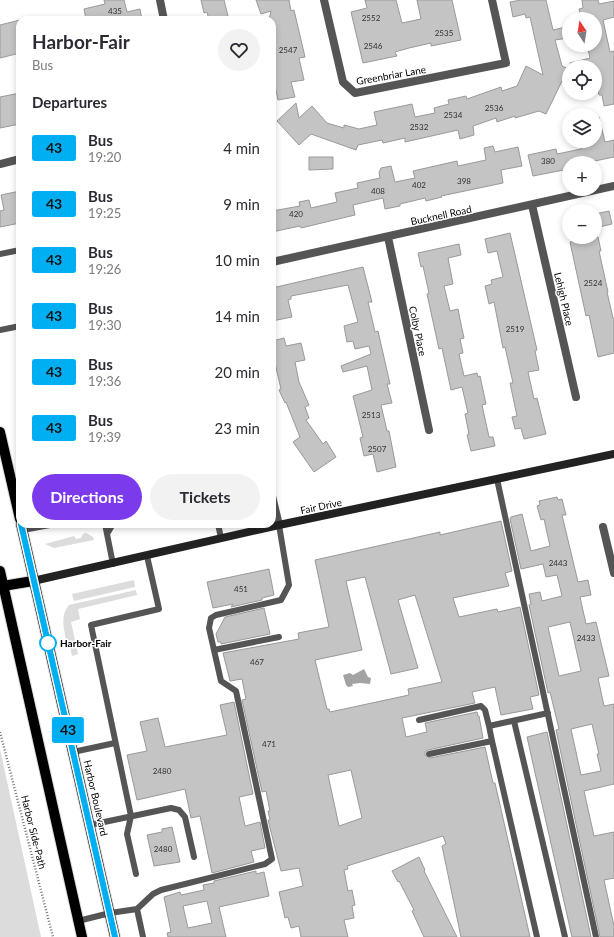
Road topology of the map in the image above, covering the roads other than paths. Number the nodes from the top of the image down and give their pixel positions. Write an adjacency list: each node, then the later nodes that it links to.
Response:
1 (160, 0): 4 (street)
2 (324, 0): 3 (street, Greenbriar Lane)
3 (492, 0)
4 (163, 16)
5 (16, 160): 6 (street)
6 (0, 164)
7 (614, 186): 8 (street, Bucknell Road)
8 (532, 206): 9 (street, Bucknell Road); 15 (street, Lehigh Place)
9 (388, 237): 12 (street, Bucknell Road); 16 (street, Colby Place)
10 (16, 251): 11 (lane)
11 (0, 254)
12 (276, 261)
13 (16, 327): 14 (lane)
14 (0, 330)
15 (576, 397)
16 (429, 430)
17 (0, 432): 20 (main road)
18 (614, 454): 19 (main road, Fair Drive)
19 (498, 479): 22 (main road, Fair Drive); 40 (lane)
20 (16, 483)
21 (276, 513): 22 (street)
22 (279, 526): 23 (main road, Fair Drive); 39 (lane)
23 (276, 527)
24 (603, 527): 35 (street)
25 (22, 528): 36 (main road, Harbor Boulevard)
26 (106, 528): 30 (lane)
27 (111, 528): 30 (lane)
28 (219, 528): 31 (lane)
29 (269, 528): 31 (main road, Fair Drive)
30 (107, 534): 33 (lane)
31 (221, 538): 32 (main road, Fair Drive)
32 (147, 556): 33 (main road, Fair Drive); 45 (lane)
33 (113, 564): 36 (main road, Fair Drive)
34 (0, 571): 37 (main road)
35 (614, 573)
36 (33, 581): 37 (main road); 46 (main road, Harbor Boulevard)
37 (2, 586): 54 (main road)
38 (279, 637): 39 (lane)
39 (214, 650): 52 (lane)
40 (548, 713): 42 (lane); 60 (lane)
41 (419, 720): 43 (lane)
42 (514, 721): 43 (lane); 59 (lane)
43 (489, 726): 44 (lane)
44 (492, 741): 47 (lane); 58 (lane)
45 (115, 742): 46 (lane); 48 (lane)
46 (73, 752): 49 (main road, Harbor Boulevard)
47 (429, 754)
48 (131, 816): 49 (lane); 50 (lane); 51 (lane)
49 (90, 826): 53 (main road, Harbor Boulevard)
50 (194, 857)
51 (136, 874)
52 (136, 909): 53 (lane); 57 (lane)
53 (110, 913): 54 (lane); 56 (main road, Harbor Boulevard)
54 (78, 921): 55 (main road)
55 (82, 937)
56 (114, 937)
57 (143, 937)
58 (537, 937)
59 (564, 937)
60 (596, 937)

